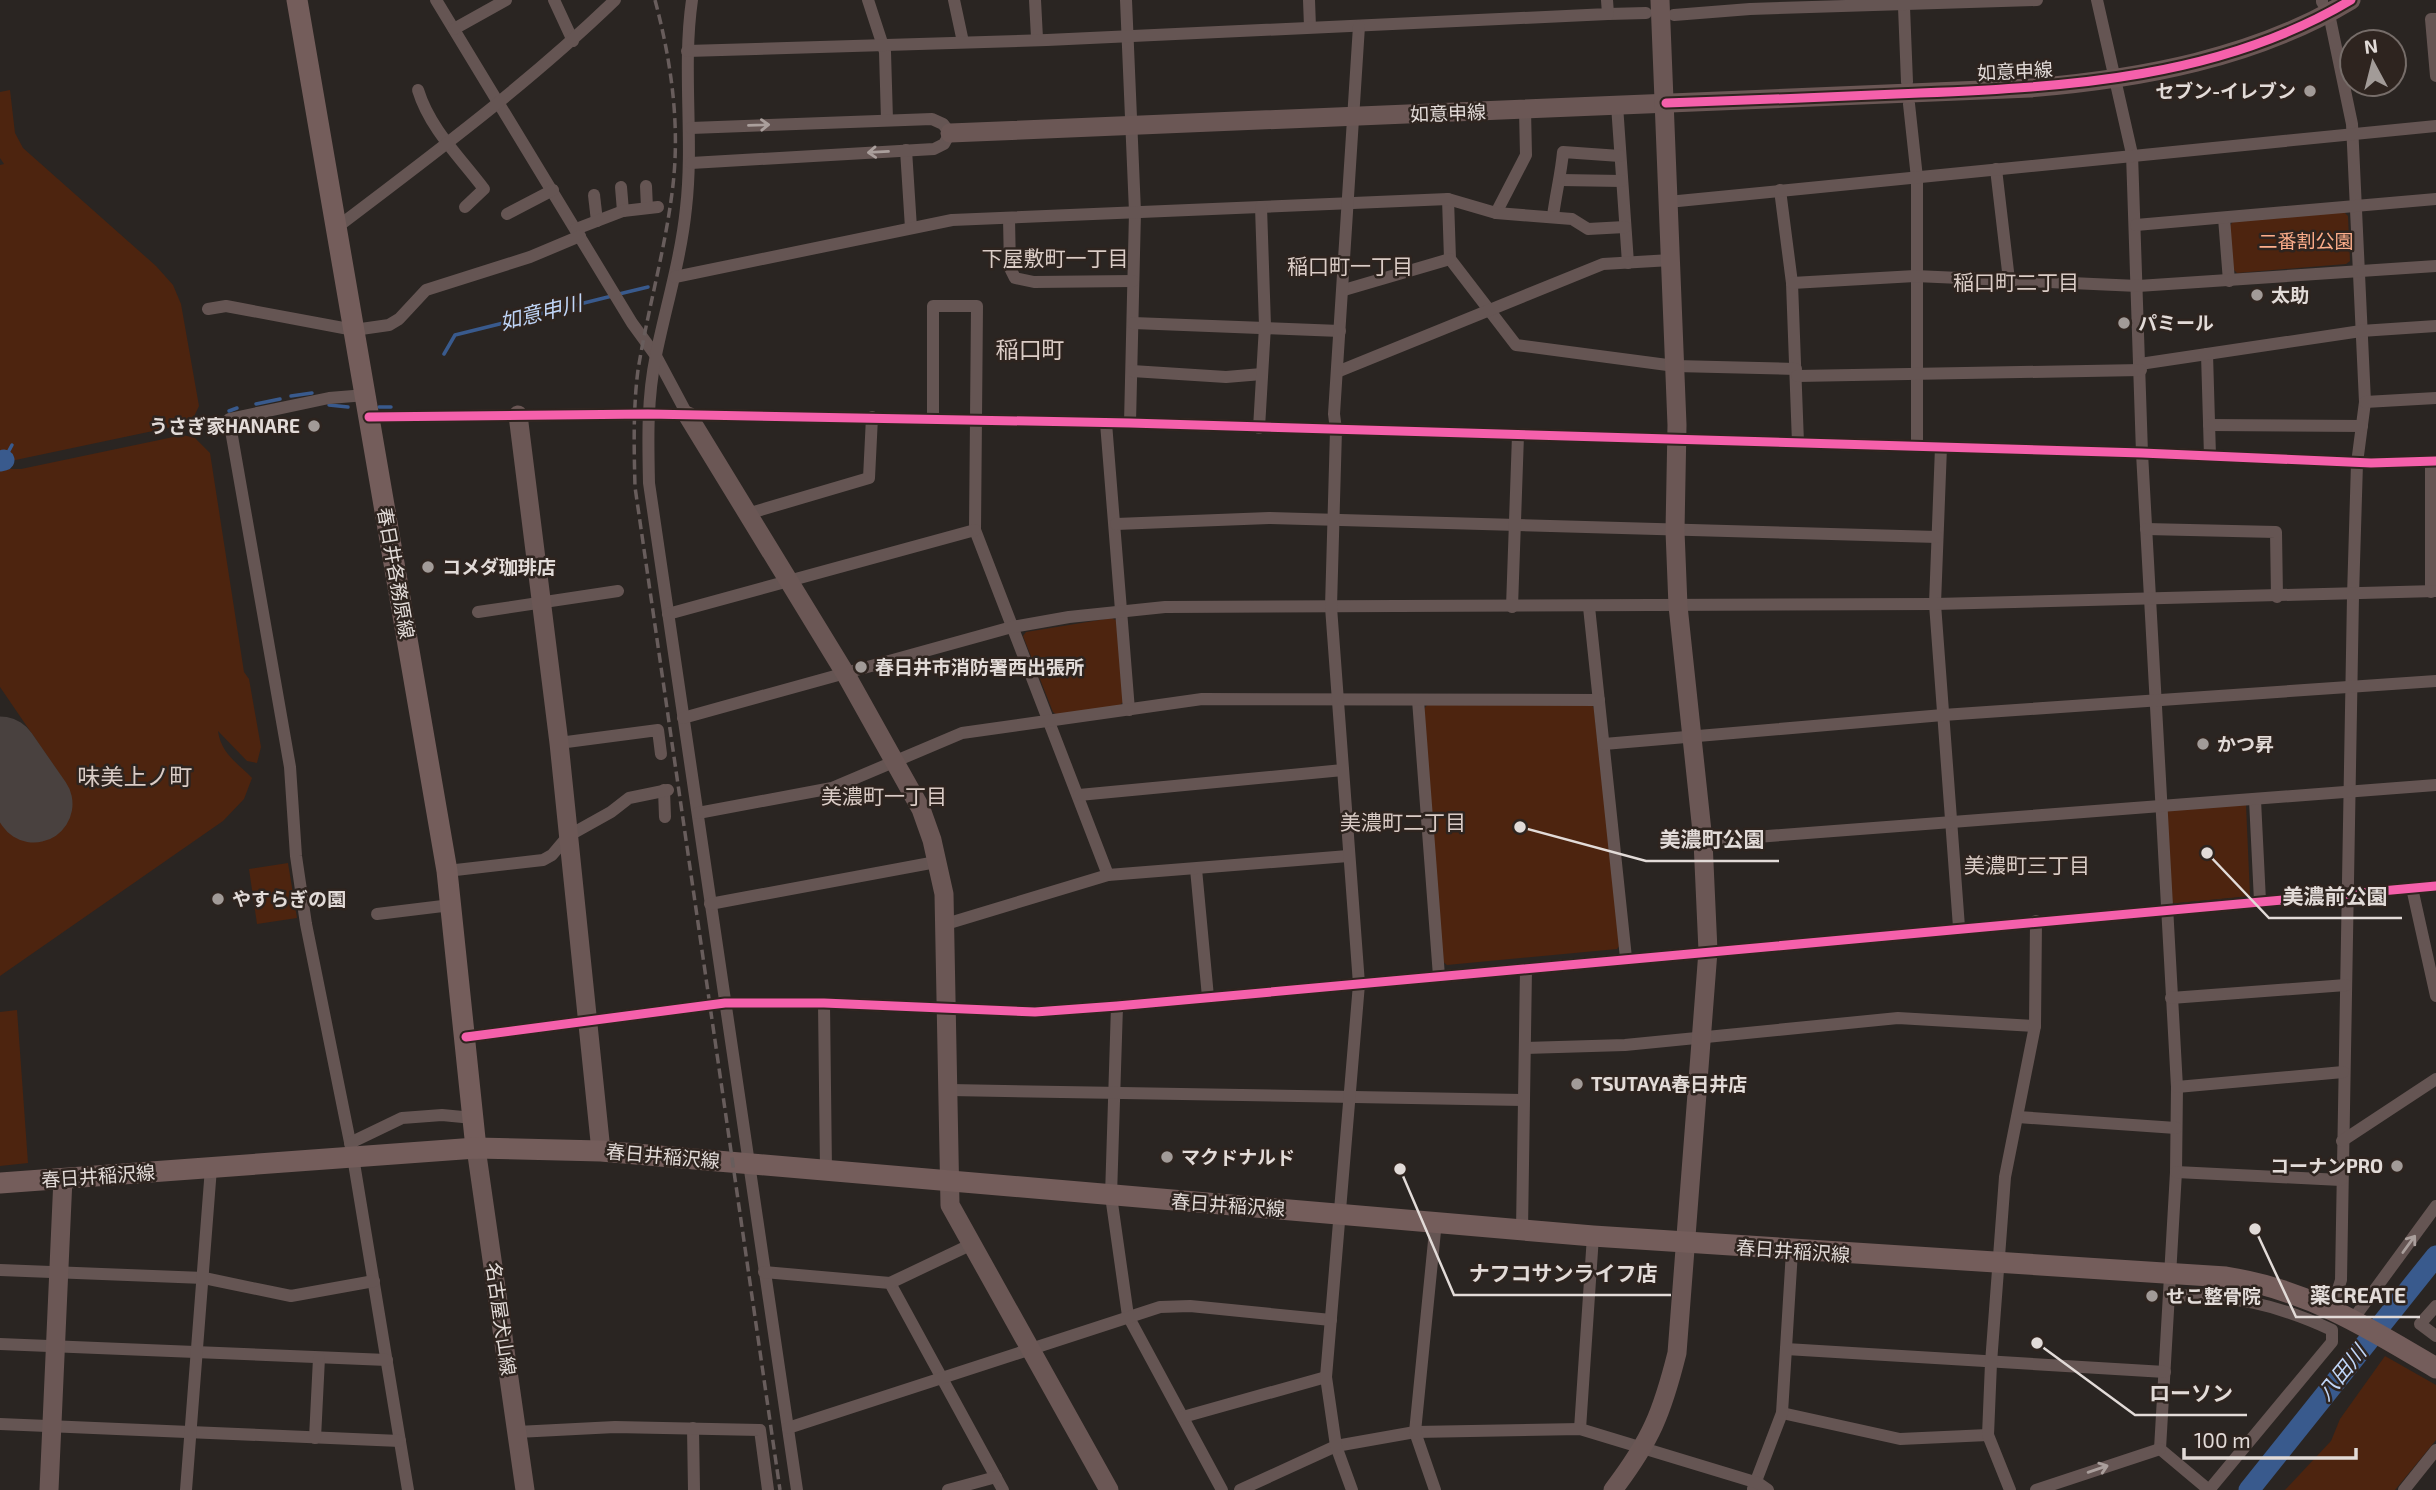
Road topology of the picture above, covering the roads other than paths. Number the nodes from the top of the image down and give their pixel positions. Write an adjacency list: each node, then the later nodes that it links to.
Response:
1 (297, 0): 79 (main road, 春日井各務原線)
2 (436, 0): 25 (street)
3 (506, 0): 25 (street)
4 (554, 0): 28 (street)
5 (615, 0): 28 (street)
6 (692, 0): 31 (street)
7 (868, 0): 30 (street)
8 (954, 0): 29 (street)
9 (1035, 0): 27 (street)
10 (1126, 0): 26 (street)
11 (1309, 0): 24 (street)
12 (1607, 0): 20 (street)
13 (2038, 0): 19 (street)
14 (2097, 0): 33 (street)
15 (2351, 0): 17 (street, 如意申線)
16 (1749, 4): 19 (street); 21 (street)
17 (2324, 5): 33 (street, 如意申線); 47 (street)
18 (1653, 6): 20 (street); 37 (street)
19 (1904, 6): 34 (street)
20 (1608, 14): 23 (street)
21 (1674, 15)
22 (2436, 19): 32 (street)
23 (1359, 26): 24 (street); 41 (street)
24 (1310, 27): 26 (street)
25 (454, 29): 36 (street)
26 (1128, 36): 27 (street); 43 (street)
27 (1037, 38): 29 (street)
28 (573, 41): 36 (street)
29 (963, 42): 30 (street)
30 (883, 43): 31 (street); 42 (street)
31 (687, 51): 45 (street)
32 (2436, 76)
33 (2115, 80): 37 (street, 如意申線); 50 (street)
34 (1907, 82)
35 (418, 90): 48 (street)
36 (499, 102): 48 (street); 59 (street)
37 (1666, 103): 39 (street, 如意申線); 64 (street)
38 (1909, 104): 54 (street)
39 (1617, 105): 40 (street, 如意申線); 51 (street)
40 (1525, 110): 41 (street, 如意申線); 71 (street)
41 (1354, 116): 43 (street, 如意申線); 65 (street)
42 (887, 120): 45 (street, one-way to 42); 46 (street)
43 (1133, 125): 46 (street, 如意申線); 70 (street)
44 (2436, 126): 47 (street)
45 (691, 128): 52 (street)
46 (950, 133): 49 (street)
47 (2351, 134): 50 (street); 67 (street)
48 (450, 141): 68 (street); 79 (street)
49 (906, 150): 52 (street, one-way to 52); 80 (street)
50 (2132, 154): 53 (street); 77 (street)
51 (1620, 156): 55 (street); 56 (street)
52 (691, 163): 88 (street)
53 (1996, 169): 54 (street); 89 (street)
54 (1917, 178): 60 (street); 87 (street)
55 (1561, 180): 56 (street); 73 (street)
56 (1622, 181): 78 (street)
57 (646, 186): 69 (street)
58 (621, 187): 69 (street)
59 (552, 190): 72 (street); 81 (street)
60 (1780, 190): 64 (street); 92 (street)
61 (594, 195): 76 (street)
62 (2436, 198): 67 (street)
63 (1448, 199): 65 (street); 71 (street); 82 (street)
64 (1668, 202): 83 (street)
65 (1348, 203): 66 (street); 94 (street)
66 (1261, 206): 70 (street); 98 (street)
67 (2356, 206): 75 (street); 86 (street)
68 (465, 207)
69 (623, 211): 76 (street)
70 (1135, 212): 74 (street); 90 (street)
71 (1496, 213): 73 (street)
72 (507, 214)
73 (1553, 216): 78 (street)
74 (1009, 218): 80 (street); 90 (street)
75 (2224, 218): 77 (street); 91 (street)
76 (597, 221): 81 (street)
77 (2136, 225): 93 (street)
78 (1625, 227): 84 (street)
79 (336, 228): 100 (main road, 春日井各務原線)
80 (911, 228): 88 (street)
81 (578, 233): 100 (street); 104 (street)
82 (1450, 259): 94 (street); 96 (street)
83 (1671, 260): 84 (street); 105 (street)
84 (1628, 263): 96 (street)
85 (2436, 266): 86 (street)
86 (2359, 272): 91 (street); 102 (street)
87 (1915, 276): 89 (street); 92 (street); 109 (street)
88 (675, 277): 104 (street)
89 (2009, 280): 93 (street)
90 (1133, 281): 97 (street)
91 (2229, 281): 93 (street)
92 (1792, 283): 110 (street)
93 (2138, 286): 106 (street)
94 (1343, 290): 101 (street)
95 (208, 309): 100 (street)
96 (1490, 310): 105 (street); 108 (street)
97 (1133, 323): 98 (street); 107 (street)
98 (1265, 326): 101 (street); 111 (street)
99 (2436, 326): 102 (street)
100 (354, 330): 112 (main road, 春日井各務原線)
101 (1340, 331): 108 (street)
102 (2361, 331): 103 (street); 114 (street)
103 (2207, 354): 106 (street); 124 (street)
104 (656, 356): 115 (street); 117 (street)
105 (1675, 366): 110 (street); 129 (street)
106 (2140, 367): 109 (street); 133 (street)
107 (1132, 372): 111 (street); 123 (street)
108 (1337, 372): 127 (street)
109 (1916, 372): 110 (street); 131 (street)
110 (1797, 373): 130 (street)
111 (1262, 374): 126 (street)
112 (366, 396): 118 (main road, 春日井各務原線); 234 (street)
113 (2436, 398): 114 (street)
114 (2365, 402): 125 (street)
115 (648, 414): 116 (street); 117 (street); 159 (street)
116 (518, 415): 118 (street); 151 (street)
117 (688, 416): 119 (street); 137 (street)
118 (369, 417): 191 (main road, 春日井各務原線)
119 (872, 418): 120 (street); 137 (street)
120 (933, 419): 121 (street); 121 (street)
121 (977, 421): 122 (street); 142 (street)
122 (1106, 423): 123 (street); 139 (street)
123 (1130, 423): 126 (street)
124 (2209, 425): 125 (street); 134 (street)
125 (2362, 426): 136 (street)
126 (1259, 428): 127 (street)
127 (1336, 430): 128 (street); 138 (street)
128 (1518, 435): 129 (street); 140 (street)
129 (1677, 439): 130 (street); 143 (street)
130 (1798, 443): 131 (street)
131 (1917, 446): 132 (street)
132 (1941, 447): 133 (street); 144 (street)
133 (2142, 453): 134 (street); 141 (street)
134 (2210, 456): 136 (street)
135 (2433, 461): 136 (street); 147 (street)
136 (2357, 463): 148 (street)
137 (747, 514): 145 (street)
138 (1333, 521): 139 (street); 140 (street); 154 (street)
139 (1116, 524): 157 (street)
140 (1516, 526): 143 (street); 155 (street)
141 (2146, 528): 149 (street); 150 (street)
142 (975, 530): 145 (street); 160 (street)
143 (1675, 531): 144 (street); 153 (street)
144 (1937, 537): 152 (street)
145 (789, 583): 159 (street); 161 (street)
146 (618, 591): 151 (street)
147 (2433, 592): 148 (street)
148 (2353, 596): 149 (street); 163 (street)
149 (2277, 597): 150 (street)
150 (2149, 600): 152 (street); 167 (street)
151 (542, 604): 158 (street); 173 (street)
152 (1935, 604): 153 (street); 169 (street)
153 (1678, 606): 156 (street); 172 (street)
154 (1331, 607): 155 (street); 157 (street); 164 (street)
155 (1512, 607): 156 (street)
156 (1589, 607): 166 (street)
157 (1122, 610): 160 (street); 168 (street)
158 (478, 612)
159 (668, 614): 170 (street)
160 (1012, 627): 161 (street); 171 (street)
161 (845, 673): 170 (street); 176 (street)
162 (2436, 681): 163 (street)
163 (2353, 685): 167 (street); 179 (street)
164 (1338, 700): 165 (street); 168 (street); 177 (street)
165 (1418, 700): 166 (street); 207 (street)
166 (1599, 700): 174 (street)
167 (2154, 700): 169 (street); 182 (street)
168 (1129, 710): 171 (street)
169 (1943, 715): 172 (street); 185 (street)
170 (683, 718): 183 (street)
171 (1049, 721): 176 (street); 180 (street)
172 (1691, 735): 174 (street); 187 (street)
173 (559, 743): 175 (street); 186 (street)
174 (1604, 744): 205 (street)
175 (661, 754)
176 (895, 761): 183 (street); 189 (street)
177 (1343, 770): 180 (street); 188 (street)
178 (2436, 785): 179 (street)
179 (2350, 792): 181 (street); 195 (street)
180 (1079, 795): 192 (street)
181 (2255, 800): 182 (street); 196 (street)
182 (2160, 806): 185 (street); 199 (street)
183 (698, 813): 197 (street)
184 (665, 817): 186 (street)
185 (1950, 823): 187 (street); 203 (street)
186 (568, 836): 191 (street); 217 (street)
187 (1703, 841): 204 (street)
188 (1349, 856): 190 (street); 208 (street)
189 (936, 862): 197 (street); 202 (street)
190 (1196, 869): 192 (street); 211 (street)
191 (447, 871): 198 (main road, 春日井各務原線)
192 (1108, 875): 202 (street)
193 (2436, 886): 194 (street)
194 (2412, 888): 195 (street); 210 (street)
195 (2348, 895): 196 (street); 209 (street)
196 (2260, 901): 199 (street)
197 (710, 904): 213 (street)
198 (451, 905): 200 (street); 219 (main road, 春日井各務原線)
199 (2165, 909): 201 (street); 212 (street)
200 (377, 914)
201 (2036, 920): 203 (street); 218 (street)
202 (946, 924): 216 (street)
203 (1959, 927): 204 (street)
204 (1708, 951): 205 (street); 220 (street)
205 (1626, 958): 206 (street)
206 (1526, 969): 207 (street); 221 (street)
207 (1439, 976): 208 (street)
208 (1359, 984): 211 (street); 227 (street)
209 (2346, 985): 212 (street); 222 (street)
210 (2436, 996)
211 (1208, 998): 215 (street)
212 (2171, 998): 224 (street)
213 (725, 1003): 214 (street); 217 (street); 236 (street)
214 (824, 1003): 216 (street); 238 (street)
215 (1117, 1006): 216 (street); 226 (street)
216 (946, 1009): 225 (street)
217 (587, 1020): 219 (street); 235 (street)
218 (2035, 1026): 220 (street); 229 (street)
219 (466, 1037): 230 (main road, 春日井各務原線)
220 (1702, 1038): 221 (street); 250 (street)
221 (1525, 1048): 228 (street)
222 (2343, 1072): 224 (street); 232 (street)
223 (2436, 1079): 232 (street)
224 (2177, 1087): 231 (street)
225 (950, 1090): 226 (street); 242 (street)
226 (1114, 1094): 227 (street); 244 (street)
227 (1351, 1097): 228 (street); 246 (street)
228 (1524, 1100): 248 (street)
229 (2018, 1117): 231 (street); 253 (street)
230 (473, 1118): 233 (main road, 春日井各務原線); 234 (street)
231 (2176, 1128): 239 (street)
232 (2342, 1141): 241 (street)
233 (476, 1148): 234 (main road, 春日井稲沢線); 235 (main road, 春日井稲沢線); 287 (street, 名古屋犬山線)
234 (351, 1150): 237 (main road, 春日井稲沢線); 259 (street)
235 (601, 1151): 236 (main road, 春日井稲沢線)
236 (747, 1163): 238 (main road, 春日井稲沢線); 256 (street)
237 (211, 1168): 240 (main road, 春日井稲沢線); 258 (street)
238 (826, 1171): 242 (main road, 春日井稲沢線)
239 (2176, 1172): 241 (street); 257 (street)
240 (63, 1178): 243 (main road, 春日井稲沢線); 255 (street)
241 (2341, 1180): 263 (street)
242 (949, 1182): 244 (main road, 春日井稲沢線); 251 (street)
243 (0, 1183)
244 (1111, 1196): 246 (main road, 春日井稲沢線); 264 (street)
245 (2436, 1206): 266 (street, one-way to 245)
246 (1342, 1213): 247 (main road, 春日井稲沢線); 265 (street)
247 (1436, 1221): 248 (main road, 春日井稲沢線); 288 (street)
248 (1522, 1230): 249 (main road, 春日井稲沢線)
249 (1593, 1236): 250 (main road, 春日井稲沢線); 286 (street)
250 (1685, 1243): 252 (main road, 春日井稲沢線); 294 (street)
251 (970, 1245): 260 (street); 270 (street)
252 (1792, 1251): 253 (main road, 春日井稲沢線); 271 (street)
253 (1997, 1263): 257 (main road, 春日井稲沢線); 275 (street)
254 (0, 1270): 255 (street)
255 (60, 1272): 258 (street); 269 (street)
256 (764, 1272): 260 (street); 285 (street)
257 (2171, 1272): 261 (street); 263 (main road, 春日井稲沢線)
258 (204, 1278): 259 (street); 272 (street)
259 (374, 1281): 274 (street)
260 (890, 1283): 278 (street)
261 (2169, 1295): 277 (street); 295 (street)
262 (2436, 1306): 267 (street)
263 (2332, 1308): 266 (main road, 春日井稲沢線)
264 (1128, 1316): 265 (street); 270 (street); 281 (street)
265 (1331, 1320): 279 (street)
266 (2359, 1321): 276 (main road, 春日井稲沢線)
267 (2436, 1336)
268 (0, 1344): 269 (street)
269 (55, 1346): 272 (street); 283 (street)
270 (1029, 1349): 278 (street); 308 (street)
271 (1786, 1349): 275 (street); 280 (street)
272 (197, 1354): 273 (street); 289 (street)
273 (319, 1358): 274 (street); 291 (street)
274 (387, 1360): 292 (street)
275 (1991, 1363): 277 (street); 290 (street)
276 (2436, 1368)
277 (2165, 1372): 295 (street)
278 (942, 1377): 285 (street); 297 (street)
279 (1325, 1377): 281 (street); 293 (street)
280 (1782, 1413): 290 (street); 298 (street)
281 (1183, 1417): 309 (street)
282 (0, 1423): 283 (street)
283 (51, 1426): 289 (street); 299 (street)
284 (693, 1428): 287 (street); 303 (street); 304 (street)
285 (788, 1428): 305 (street)
286 (1580, 1429): 288 (street); 294 (street)
287 (517, 1432): 302 (street, 名古屋犬山線)
288 (1415, 1432): 293 (street); 312 (street)
289 (191, 1434): 291 (street); 300 (street)
290 (1988, 1435): 314 (street)
291 (315, 1438): 292 (street)
292 (400, 1441): 301 (street)
293 (1336, 1446): 310 (street); 311 (street)
294 (1644, 1448): 298 (street); 313 (street)
295 (2160, 1449): 315 (street, one-way to 295)
296 (2436, 1450): 316 (street)
297 (996, 1477): 306 (street); 307 (street)
298 (1759, 1488)
299 (49, 1490)
300 (186, 1490)
301 (408, 1490)
302 (525, 1490)
303 (694, 1490)
304 (768, 1490)
305 (797, 1490)
306 (948, 1490)
307 (1003, 1490)
308 (1109, 1490)
309 (1222, 1490)
310 (1240, 1490)
311 (1352, 1490)
312 (1435, 1490)
313 (1613, 1490)
314 (2010, 1490)
315 (2036, 1490)
316 (2404, 1490)

